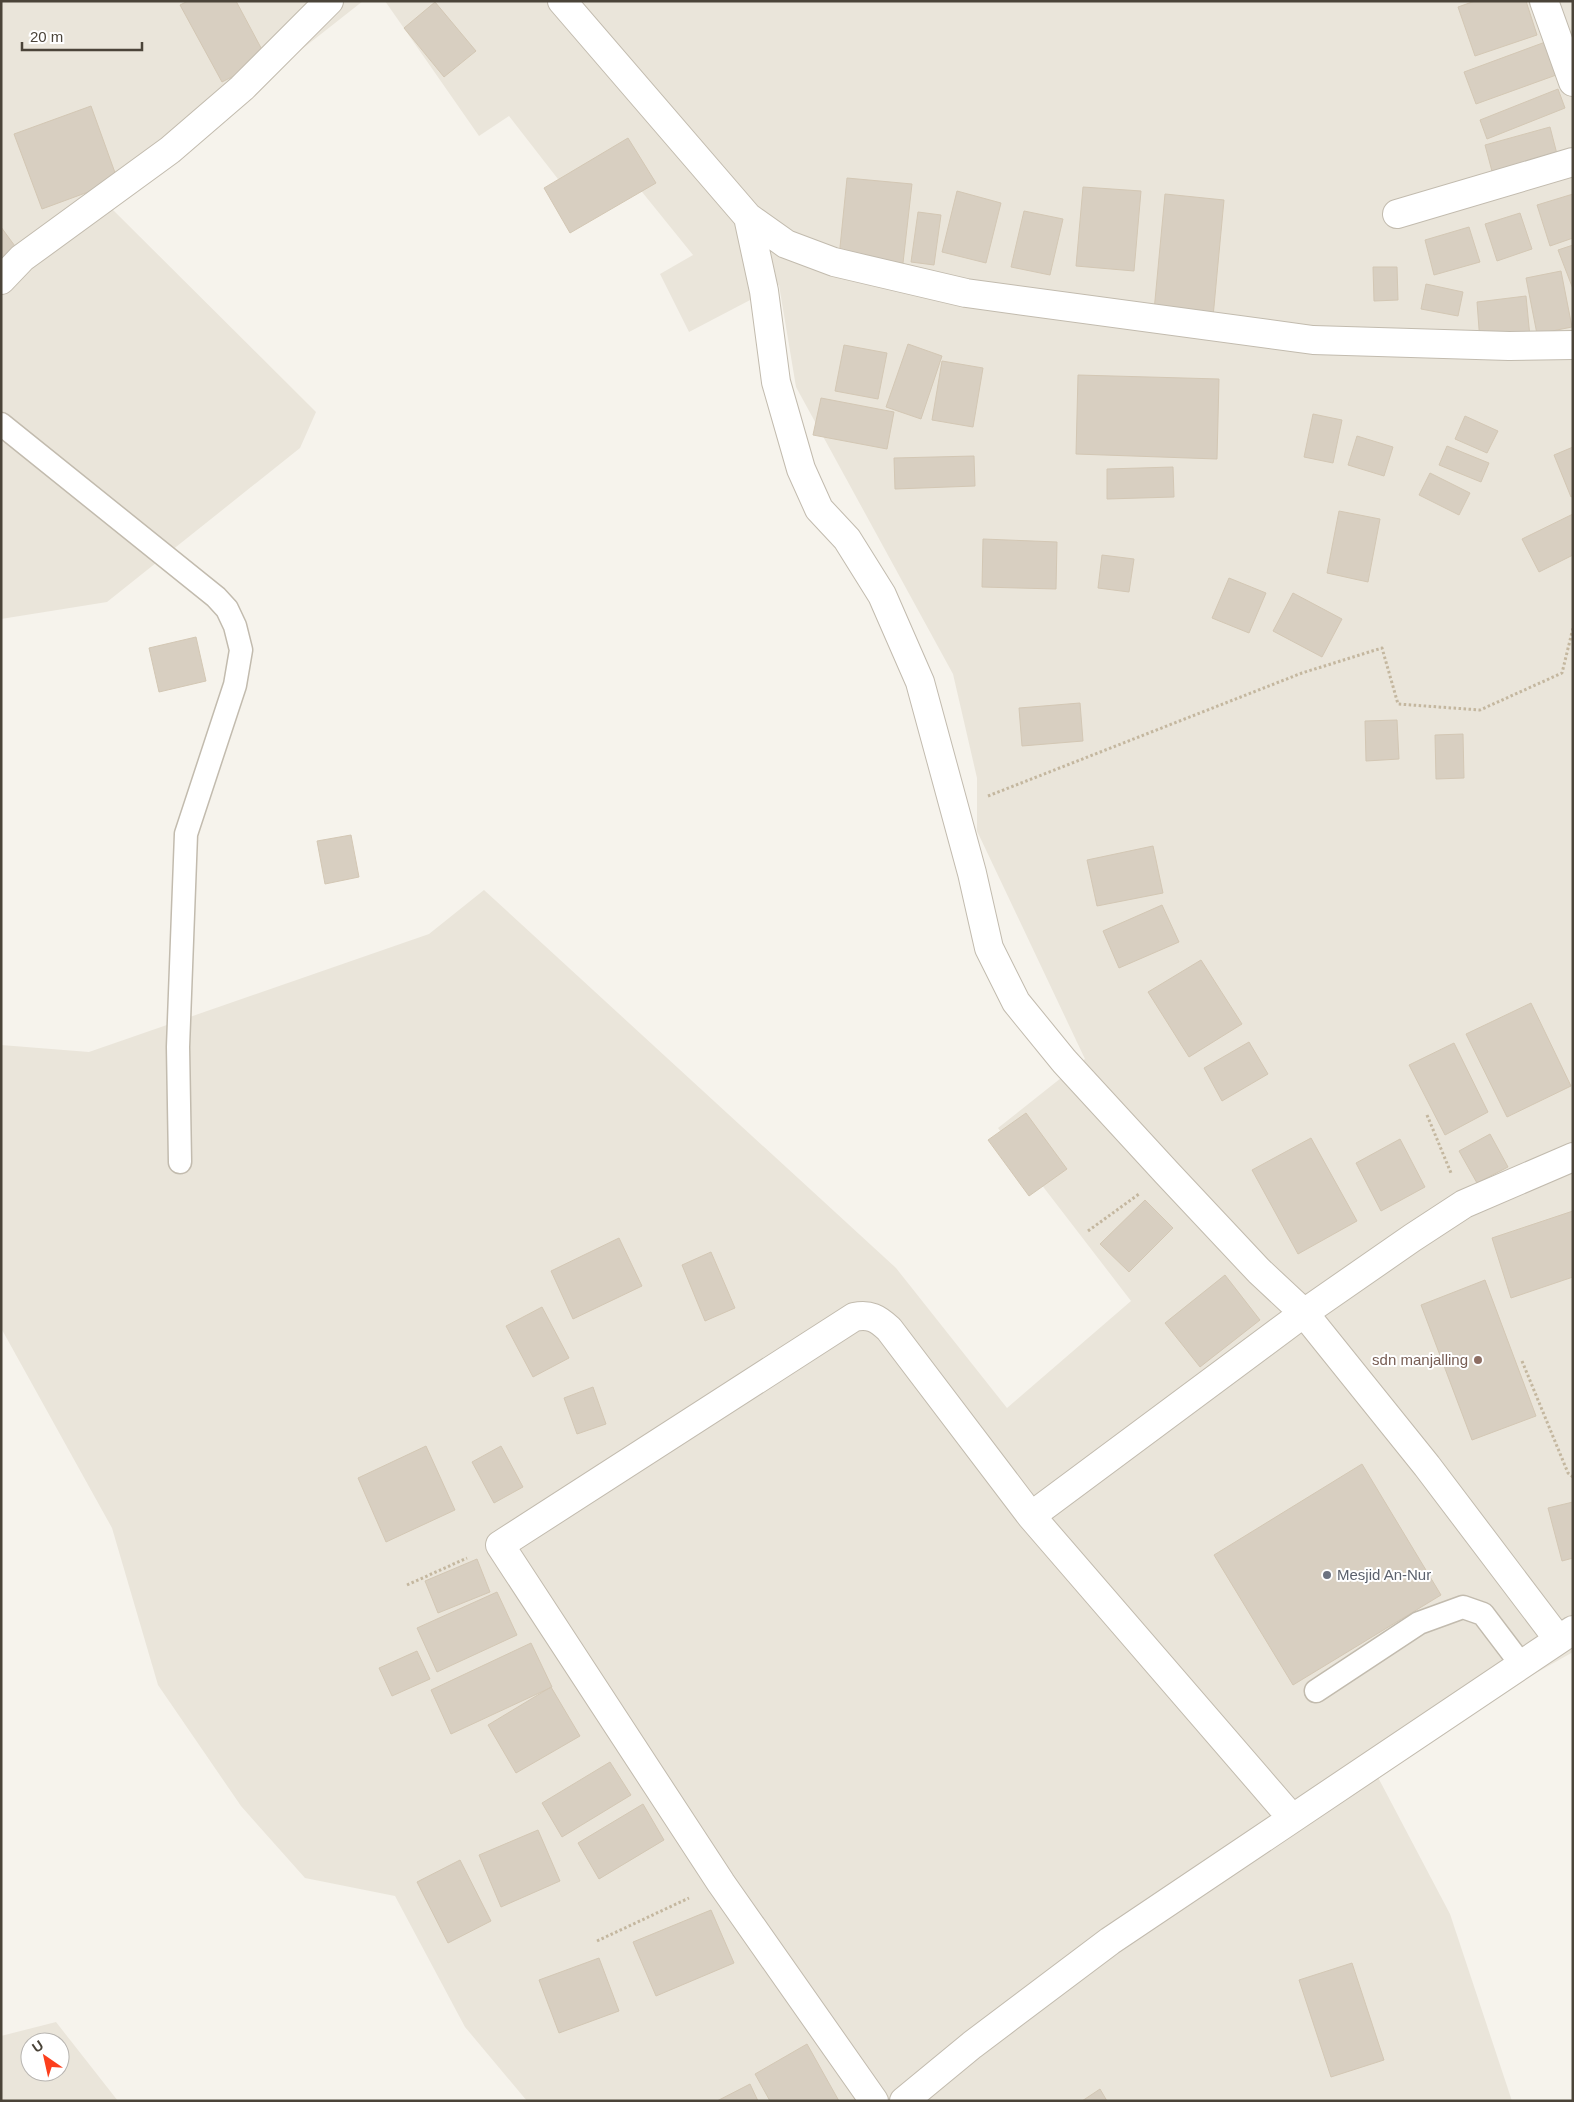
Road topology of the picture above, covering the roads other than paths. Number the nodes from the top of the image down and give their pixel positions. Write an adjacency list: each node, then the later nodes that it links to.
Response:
1 (329, 1): 8 (street)
2 (562, 1): 7 (street)
3 (1544, 1): 4 (street)
4 (1573, 82)
5 (1573, 162): 6 (street)
6 (1397, 214)
7 (748, 217): 9 (street); 13 (street)
8 (1, 280)
9 (1573, 345)
10 (1, 424): 12 (lane)
11 (1573, 1157): 13 (street)
12 (180, 1162)
13 (1304, 1313): 14 (street); 15 (street)
14 (1031, 1516): 18 (street); 19 (street)
15 (1565, 1634): 16 (street)
16 (1521, 1664): 17 (lane); 18 (street)
17 (1316, 1691)
18 (1292, 1817): 20 (street)
19 (874, 2101)
20 (904, 2101)

